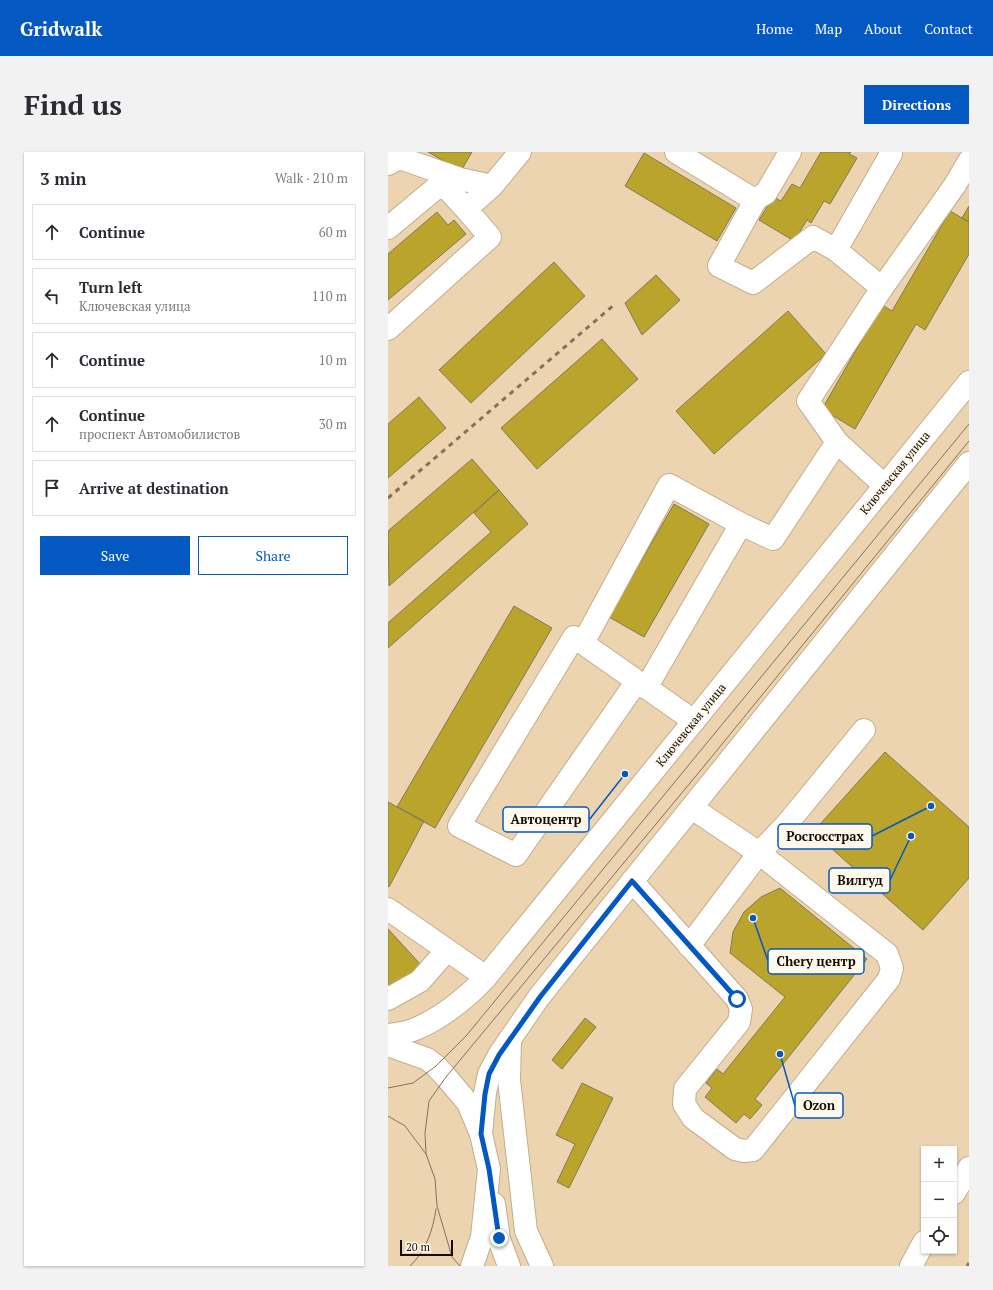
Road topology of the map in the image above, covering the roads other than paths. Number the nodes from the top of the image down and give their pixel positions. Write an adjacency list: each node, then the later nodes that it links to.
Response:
1 (520, 152): 7 (main road)
2 (676, 152): 8 (main road)
3 (790, 152): 8 (main road)
4 (891, 152): 11 (main road)
5 (969, 161): 12 (main road)
6 (388, 164): 7 (main road)
7 (492, 186): 9 (main road)
8 (756, 199): 11 (main road)
9 (466, 209): 10 (main road); 13 (main road)
10 (388, 228)
11 (836, 250): 12 (main road)
12 (882, 288): 15 (main road)
13 (388, 329)
14 (969, 382): 17 (main road, Ключевская улица)
15 (837, 442): 17 (main road); 18 (main road)
16 (969, 463): 23 (main road)
17 (885, 486): 21 (main road, Ключевская улица)
18 (741, 524): 19 (main road); 20 (main road)
19 (583, 643): 20 (main road); 20 (main road)
20 (642, 684): 21 (main road)
21 (694, 721): 29 (main road, Ключевская улица)
22 (864, 730): 24 (main road)
23 (692, 808): 24 (main road); 25 (main road)
24 (759, 853): 27 (main road); 27 (main road)
25 (632, 881): 27 (main road); 32 (main road)
26 (388, 909): 28 (main road)
27 (689, 946)
28 (447, 950): 29 (main road); 30 (main road)
29 (486, 977): 31 (main road, Ключевская улица)
30 (388, 999)
31 (388, 1035)
32 (510, 1039): 34 (main road); 41 (main road)
33 (388, 1046): 34 (main road)
34 (481, 1134): 36 (main road)
35 (969, 1168): 37 (main road)
36 (489, 1169): 39 (main road); 40 (main road)
37 (957, 1188)
38 (921, 1248): 42 (main road)
39 (472, 1266)
40 (509, 1266)
41 (542, 1266)
42 (911, 1266)

